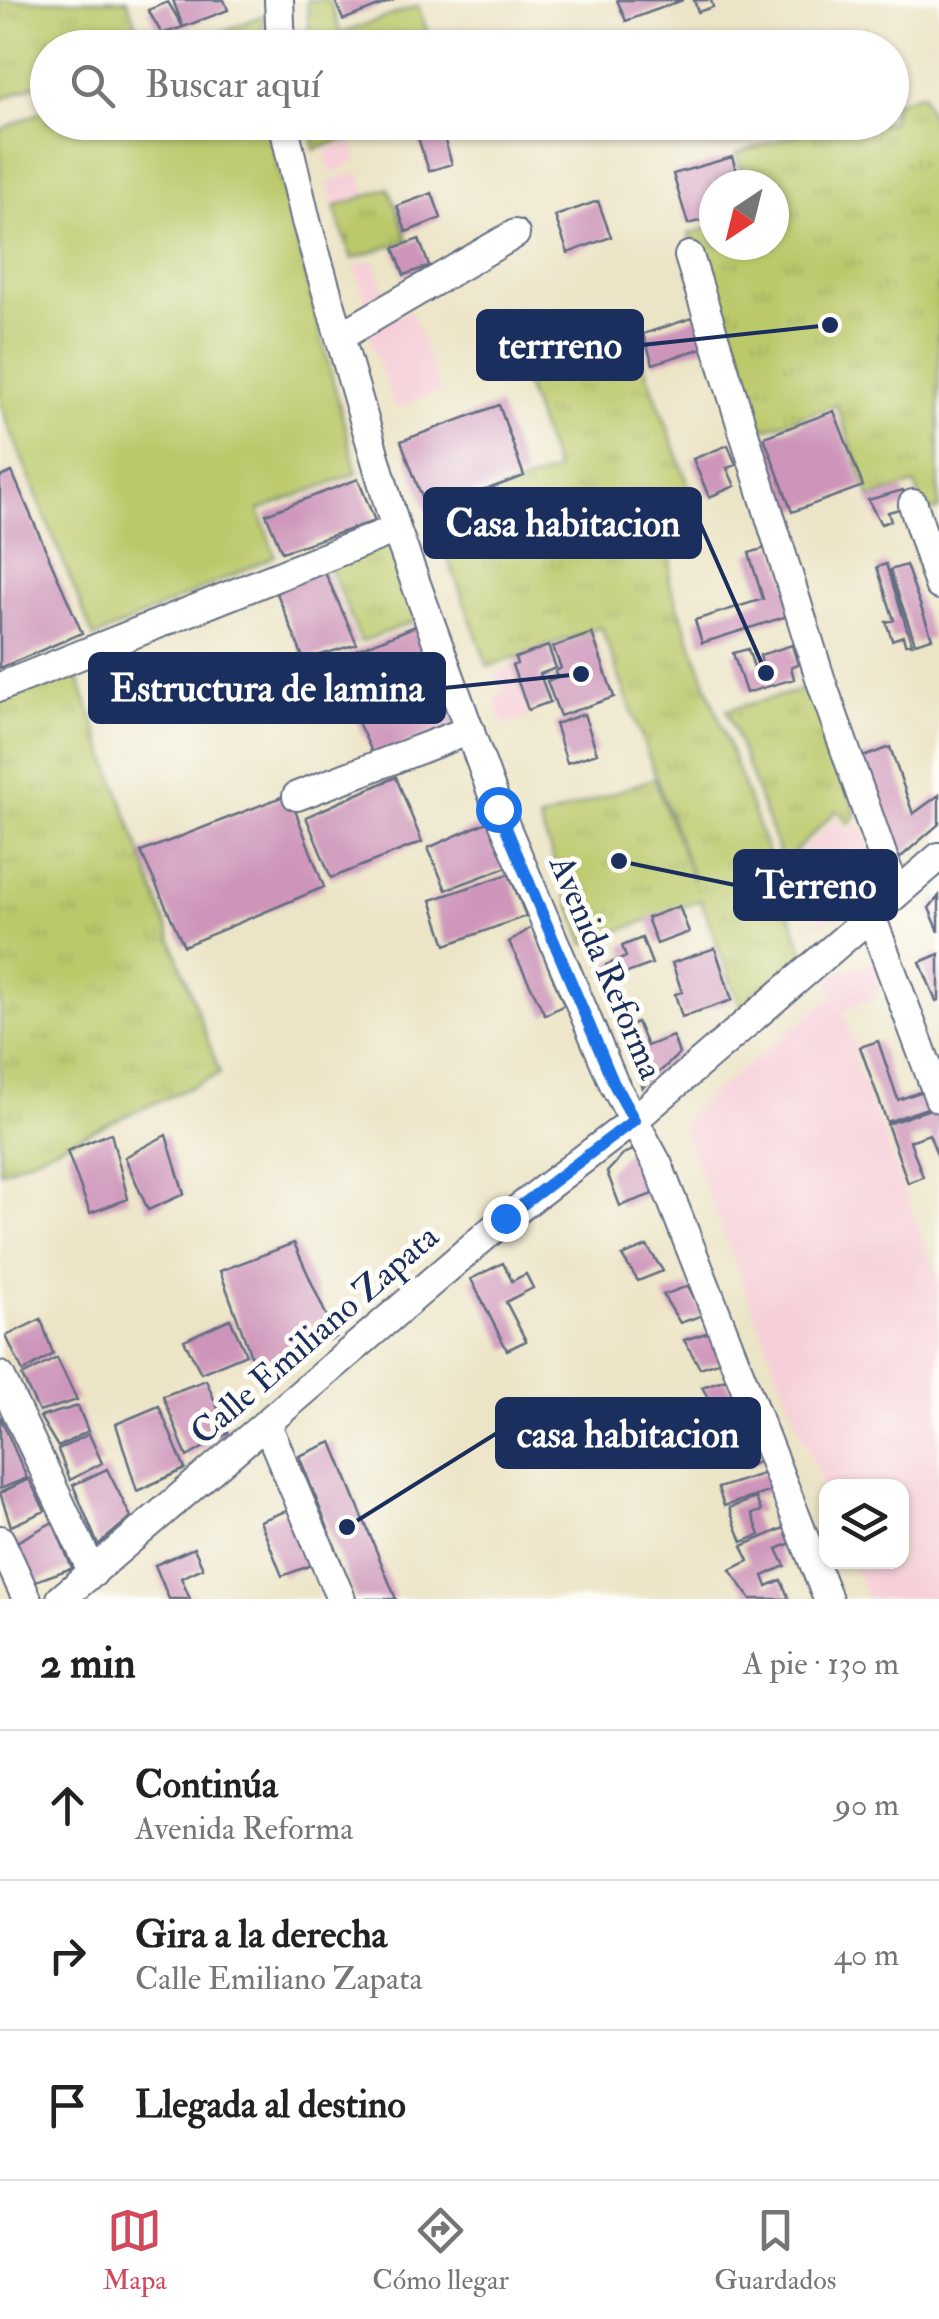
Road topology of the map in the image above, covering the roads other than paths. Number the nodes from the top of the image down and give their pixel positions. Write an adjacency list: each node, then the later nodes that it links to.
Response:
1 (279, 0): 2 (street)
2 (280, 30)
3 (288, 140): 6 (street, Avenida Reforma)
4 (515, 234): 6 (street)
5 (690, 256): 14 (street)
6 (341, 336): 8 (street, Avenida Reforma)
7 (913, 504): 9 (street)
8 (396, 529): 10 (street); 11 (street, Avenida Reforma)
9 (939, 586)
10 (0, 687)
11 (470, 730): 12 (street); 17 (street, Avenida Reforma)
12 (297, 796)
13 (937, 864): 14 (street, Calle Emiliano Zapata)
14 (896, 894): 15 (street, Calle Emiliano Zapata)
15 (872, 916): 16 (street); 17 (street, Calle Emiliano Zapata)
16 (939, 1098)
17 (634, 1120): 19 (street, Calle Emiliano Zapata); 25 (street, Avenida Reforma)
18 (0, 1376): 21 (street)
19 (267, 1425): 21 (street, Calle Emiliano Zapata); 24 (street)
20 (0, 1540): 22 (street)
21 (93, 1573): 23 (street, Calle Emiliano Zapata)
22 (27, 1599)
23 (61, 1599)
24 (341, 1599)
25 (828, 1599)

